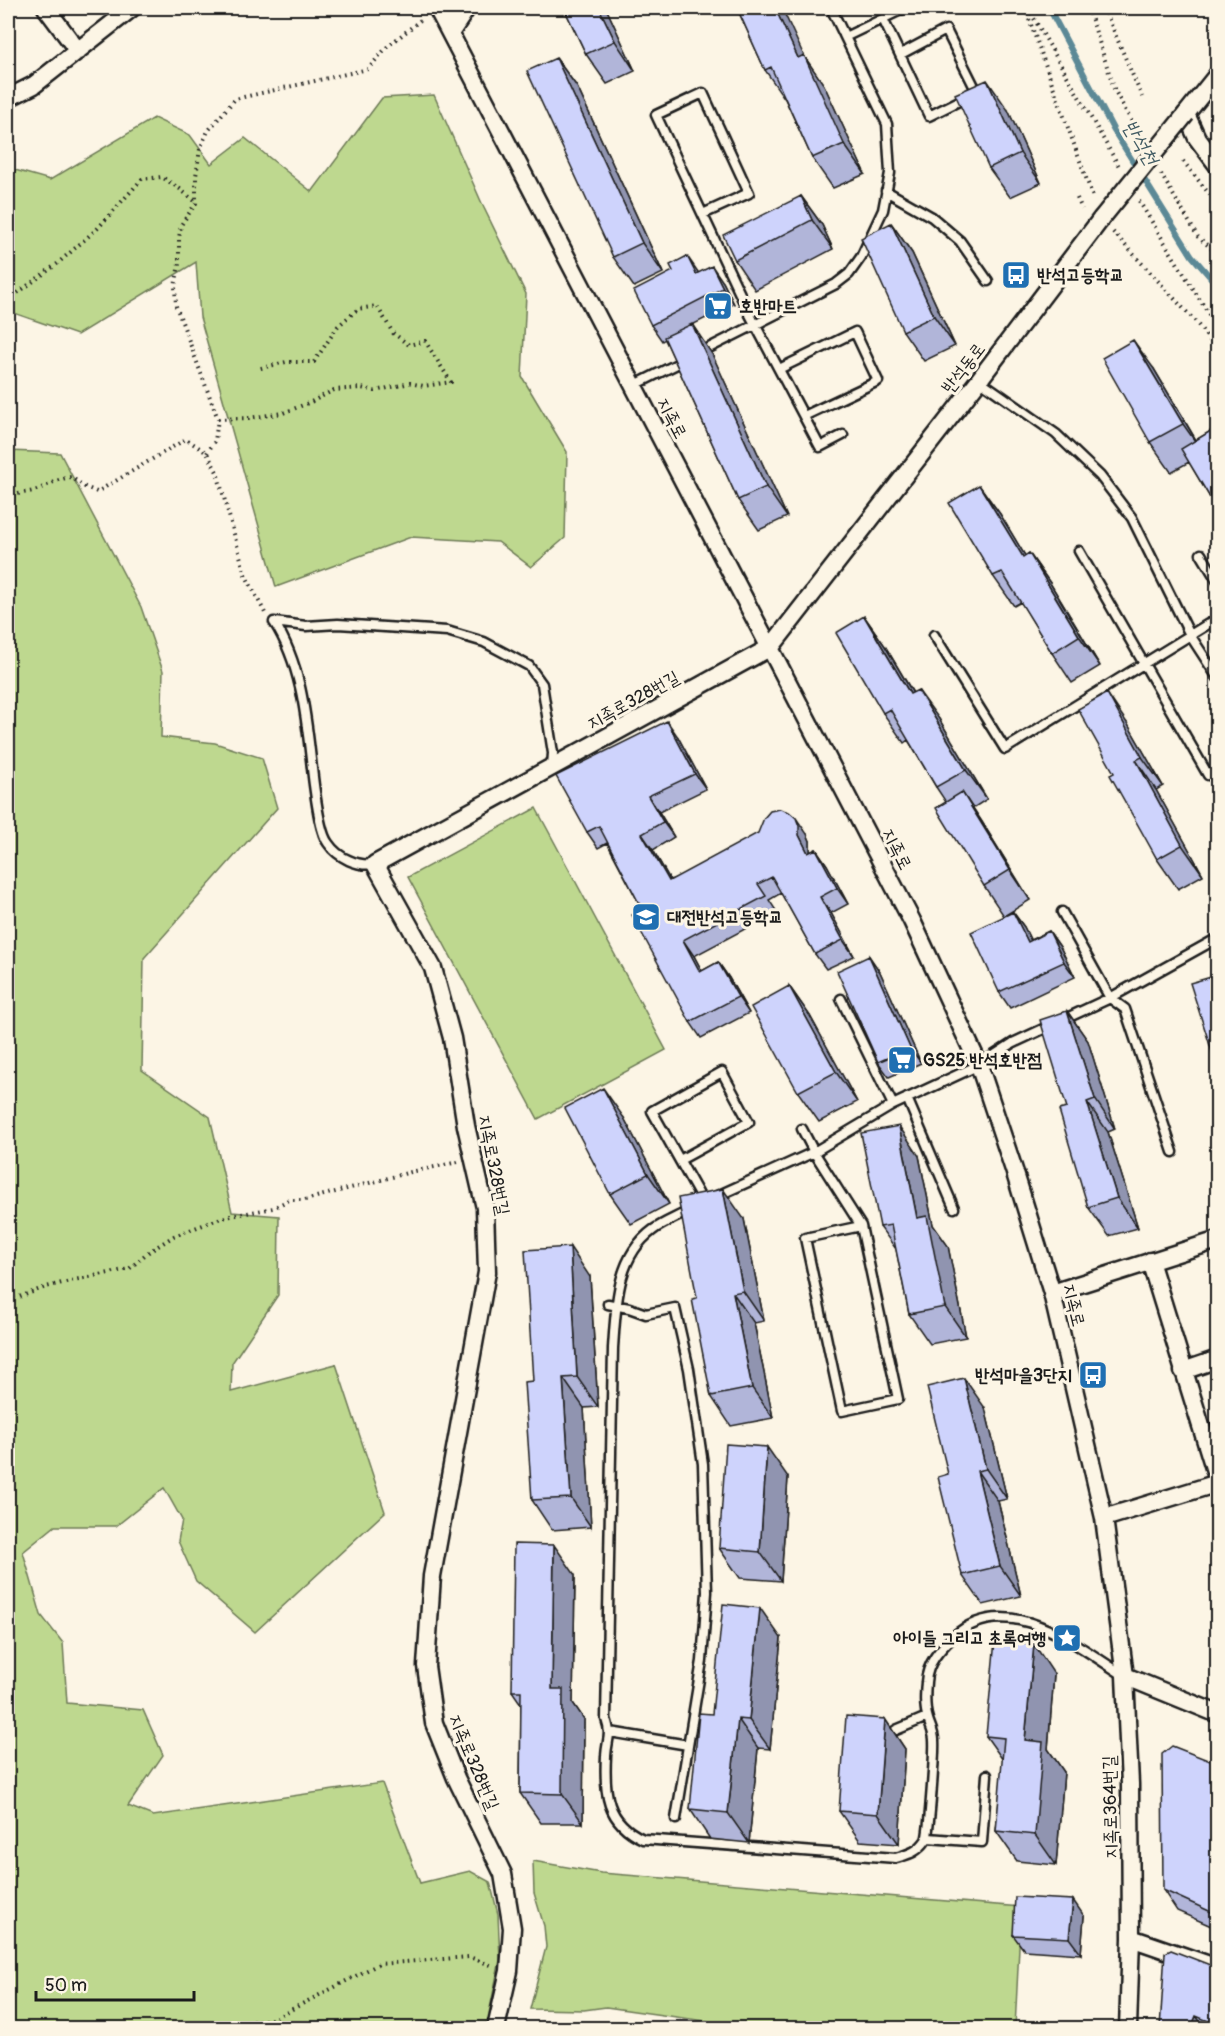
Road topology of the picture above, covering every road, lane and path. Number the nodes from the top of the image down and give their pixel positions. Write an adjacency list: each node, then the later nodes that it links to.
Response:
1 (46, 8): 12 (street)
2 (132, 8): 12 (street)
3 (466, 8): 10 (street)
4 (831, 8): 11 (lane)
5 (905, 8): 9 (lane)
6 (1025, 8): 26 (path)
7 (1104, 8): 15 (path)
8 (433, 11): 10 (street, 지족로); 22 (path)
9 (883, 19): 11 (lane); 13 (lane)
10 (451, 32): 34 (street, 지족로)
11 (845, 37): 20 (lane)
12 (78, 51): 16 (street)
13 (901, 54): 13 (lane)
14 (1218, 74): 17 (street, 반석동로)
15 (1142, 97)
16 (8, 98)
17 (1186, 114): 19 (street); 26 (street, 반석동로, bridge)
18 (1183, 161): 23 (path)
19 (1218, 166)
20 (886, 191): 27 (lane); 29 (lane)
21 (1077, 198): 24 (path)
22 (196, 203): 28 (path); 36 (path)
23 (1218, 206)
24 (1082, 209)
25 (703, 214): 25 (lane); 29 (lane)
26 (1101, 219): 30 (path); 33 (street, 반석동로)
27 (988, 281)
28 (8, 300)
29 (756, 325): 32 (lane); 34 (lane)
30 (1218, 351)
31 (257, 369): 36 (path)
32 (778, 369): 35 (lane); 35 (lane)
33 (978, 380): 48 (lane); 49 (street, 반석동로)
34 (633, 386): 49 (street, 지족로)
35 (804, 416): 37 (lane)
36 (218, 419): 38 (path)
37 (843, 435)
38 (207, 453): 40 (path); 46 (path)
39 (8, 492): 40 (path)
40 (13, 494): 41 (path)
41 (8, 500)
42 (1079, 551): 50 (lane)
43 (1202, 554): 44 (lane)
44 (1218, 582)
45 (1218, 618): 48 (lane)
46 (274, 622): 52 (lane); 54 (lane)
47 (934, 634): 50 (lane)
48 (1190, 635): 50 (lane); 51 (lane)
49 (771, 647): 52 (street, 지족로328번길); 59 (street, 지족로)
50 (1144, 664): 53 (lane)
51 (1218, 678)
52 (552, 767): 54 (street, 지족로328번길)
53 (1208, 775)
54 (375, 864): 65 (street, 지족로328번길)
55 (1062, 912): 57 (lane)
56 (1218, 938): 57 (lane)
57 (1110, 998): 59 (lane); 64 (lane)
58 (841, 999): 61 (lane)
59 (979, 1065): 60 (lane); 72 (street, 지족로)
60 (907, 1098): 61 (lane); 68 (lane)
61 (893, 1105): 63 (lane)
62 (802, 1129): 63 (lane)
63 (814, 1152): 67 (lane); 69 (lane)
64 (1173, 1152)
65 (473, 1157): 73 (path); 90 (street, 지족로328번길)
66 (680, 1160): 66 (lane); 67 (lane)
67 (703, 1202): 74 (lane)
68 (954, 1208)
69 (861, 1226): 69 (lane)
70 (1218, 1240): 71 (street)
71 (1150, 1261): 72 (street); 76 (street)
72 (1052, 1293): 78 (street, 지족로)
73 (8, 1298)
74 (612, 1305): 83 (lane); 84 (lane)
75 (1218, 1359): 76 (street)
76 (1183, 1371): 77 (street)
77 (1218, 1482): 78 (street)
78 (1104, 1518): 79 (street, 지족로)
79 (1125, 1676): 80 (street); 81 (lane); 88 (street, 지족로364번길)
80 (1218, 1714)
81 (927, 1717): 82 (lane); 87 (lane)
82 (897, 1730)
83 (610, 1732): 84 (lane); 87 (lane)
84 (688, 1744): 86 (lane)
85 (987, 1775): 87 (lane)
86 (676, 1819)
87 (928, 1838)
88 (1131, 1938): 89 (street); 93 (street, 지족로364번길)
89 (1218, 1968)
90 (509, 1971): 91 (path); 92 (street, 지족로328번길)
91 (211, 2028)
92 (496, 2028)
93 (1128, 2028)

